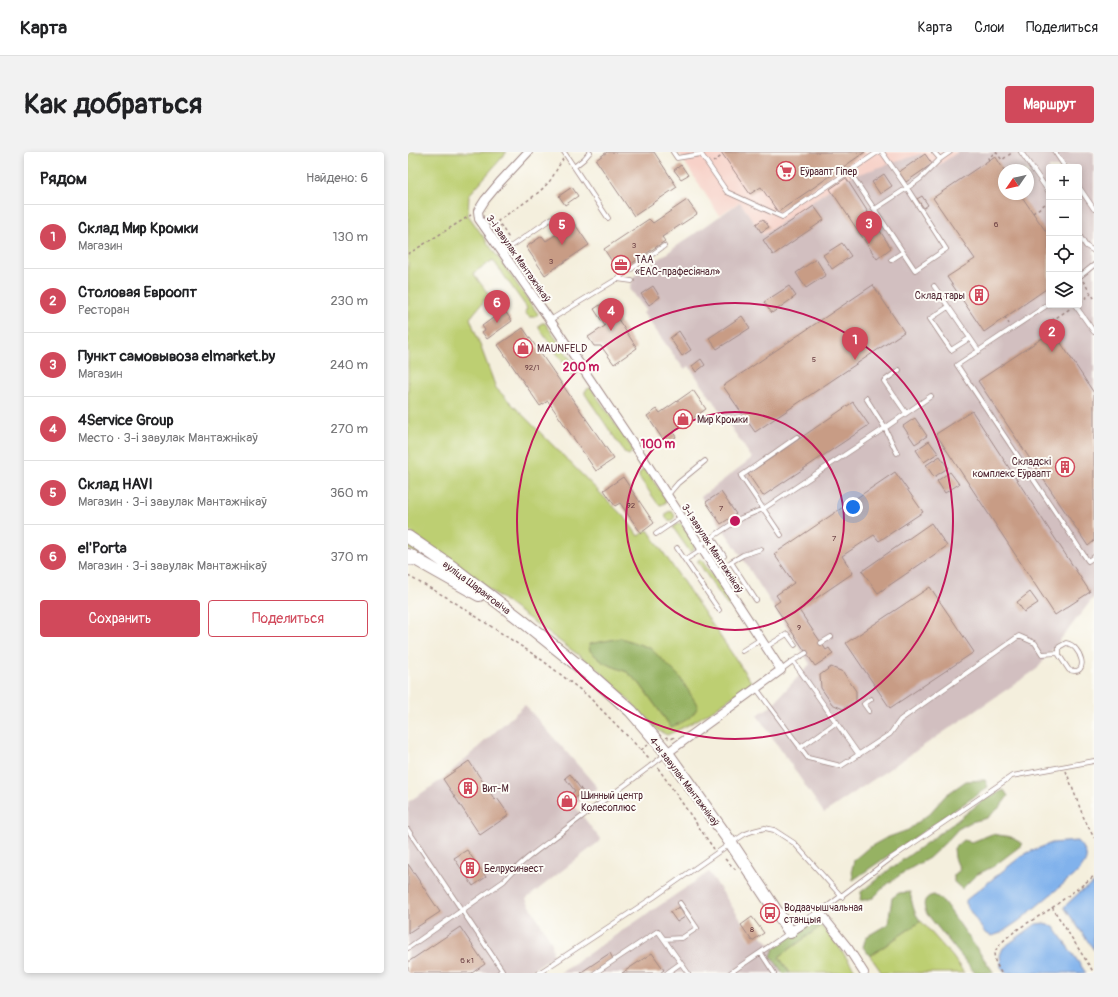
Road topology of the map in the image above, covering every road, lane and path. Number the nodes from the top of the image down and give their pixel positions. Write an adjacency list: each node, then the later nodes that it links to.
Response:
1 (528, 152): 25 (street, 3-і завулак Мантажнікаў)
2 (590, 152): 17 (lane)
3 (673, 152): 16 (lane)
4 (878, 152): 18 (lane)
5 (882, 152): 19 (lane)
6 (934, 152): 13 (lane)
7 (950, 152): 13 (lane)
8 (1013, 152): 14 (path)
9 (1021, 152): 20 (lane)
10 (1055, 152): 15 (lane)
11 (565, 153): 17 (lane); 32 (path)
12 (723, 155): 16 (path)
13 (940, 159): 19 (lane)
14 (990, 160)
15 (1063, 164)
16 (709, 165): 18 (lane)
17 (574, 166): 28 (lane)
18 (850, 171): 23 (lane)
19 (907, 188): 23 (lane); 33 (lane)
20 (1046, 188)
21 (1082, 191): 24 (lane)
22 (1046, 203): 26 (path)
23 (875, 209): 33 (lane)
24 (1094, 209)
25 (478, 211): 32 (street, 3-і завулак Мантажнікаў); 34 (path)
26 (1033, 213)
27 (555, 216): 32 (lane)
28 (608, 218)
29 (1080, 236): 31 (lane)
30 (664, 246): 38 (lane)
31 (1094, 251)
32 (503, 252): 50 (street, 3-і завулак Мантажнікаў)
33 (903, 252): 35 (lane)
34 (408, 254)
35 (891, 260)
36 (1094, 265): 37 (lane)
37 (1082, 275)
38 (617, 279): 39 (lane); 50 (lane)
39 (632, 281)
40 (1082, 281): 42 (path)
41 (934, 286): 46 (lane)
42 (1091, 294): 43 (path); 44 (path)
43 (1094, 298)
44 (1082, 301)
45 (1046, 306): 51 (lane)
46 (948, 307): 54 (lane); 54 (lane)
47 (1071, 308): 53 (path)
48 (1078, 308): 52 (lane)
49 (1004, 317): 51 (path)
50 (550, 320): 64 (street, 3-і завулак Мантажнікаў)
51 (1012, 329): 55 (lane)
52 (1094, 332)
53 (1050, 333)
54 (970, 338): 55 (lane)
55 (979, 352): 76 (lane)
56 (899, 370): 59 (lane)
57 (931, 396): 59 (lane)
58 (866, 398): 60 (lane)
59 (906, 413): 60 (lane)
60 (885, 428): 62 (lane); 65 (lane)
61 (797, 437): 65 (lane)
62 (897, 453)
63 (705, 460): 64 (lane)
64 (667, 496): 66 (street, 3-і завулак Мантажнікаў)
65 (763, 509): 68 (lane); 70 (lane)
66 (681, 517): 67 (lane); 71 (street, 3-і завулак Мантажнікаў)
67 (656, 534)
68 (781, 535)
69 (408, 537): 83 (street, вуліца Шаранговіча)
70 (712, 537): 71 (lane); 74 (lane)
71 (701, 547): 77 (lane); 79 (street, 3-і завулак Мантажнікаў)
72 (677, 548): 77 (lane)
73 (761, 549): 78 (lane)
74 (724, 556)
75 (409, 557): 83 (street, вуліца Шаранговіча)
76 (1094, 557)
77 (685, 560): 82 (lane)
78 (731, 562): 79 (lane); 81 (lane)
79 (717, 572): 85 (street, 3-і завулак Мантажнікаў)
80 (408, 576): 100 (path)
81 (756, 600)
82 (718, 610)
83 (520, 619): 101 (street, 4-ы завулак Мантажнікаў)
84 (831, 637): 86 (lane)
85 (761, 638): 88 (street, 3-і завулак Мантажнікаў); 89 (lane)
86 (822, 643)
87 (795, 645): 88 (lane)
88 (766, 647): 93 (street, 3-і завулак Мантажнікаў)
89 (742, 651)
90 (806, 653): 92 (lane)
91 (1058, 653): 91 (lane); 102 (lane)
92 (794, 661): 93 (lane); 97 (lane)
93 (781, 670): 94 (street)
94 (756, 687): 99 (lane); 101 (street)
95 (871, 699): 96 (lane)
96 (869, 711)
97 (837, 722): 99 (lane); 102 (lane)
98 (649, 744): 100 (path)
99 (800, 748): 102 (lane)
100 (641, 750): 103 (path)
101 (667, 753): 109 (street, 4-ы завулак Мантажнікаў); 115 (lane)
102 (859, 755)
103 (649, 758)
104 (1094, 761): 105 (lane)
105 (1064, 767): 108 (path); 112 (lane)
106 (658, 768): 110 (path)
107 (408, 830): 115 (lane)
108 (1094, 836)
109 (731, 843): 112 (lane); 117 (street, 4-ы завулак Мантажнікаў); 123 (lane)
110 (715, 850)
111 (1094, 876): 114 (path)
112 (842, 897): 116 (lane)
113 (680, 902): 118 (lane)
114 (1052, 907): 130 (path); 131 (path)
115 (462, 910): 119 (lane); 122 (lane)
116 (820, 913): 117 (street); 129 (street)
117 (790, 932): 120 (lane)
118 (664, 939): 121 (lane); 124 (lane)
119 (408, 948)
120 (761, 953): 127 (lane); 128 (lane)
121 (681, 963): 125 (lane); 126 (lane)
122 (499, 973)
123 (539, 973)
124 (595, 973)
125 (667, 973)
126 (688, 973)
127 (730, 973)
128 (774, 973)
129 (864, 973)
130 (1001, 973)
131 (1094, 973)

